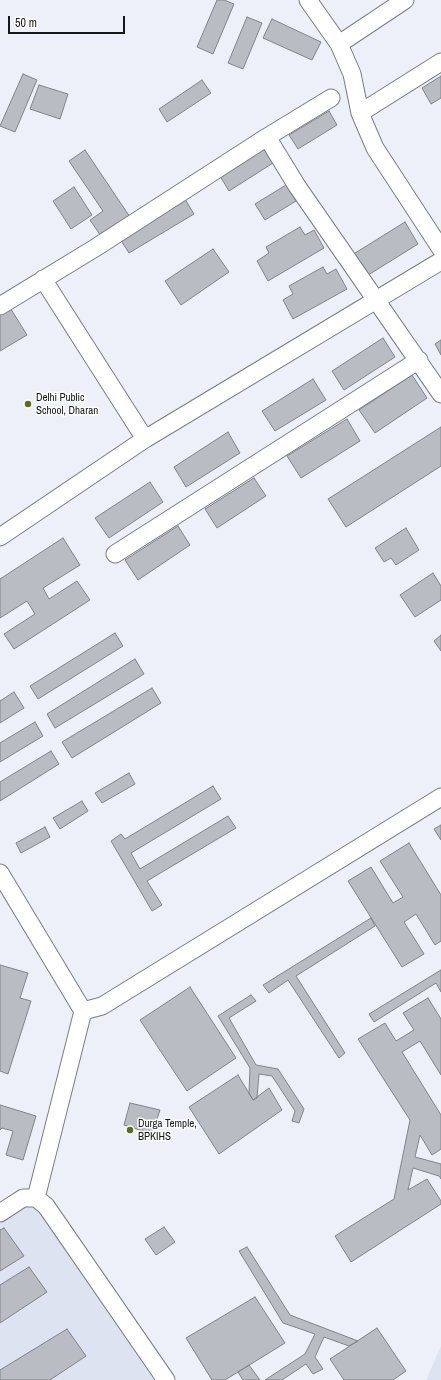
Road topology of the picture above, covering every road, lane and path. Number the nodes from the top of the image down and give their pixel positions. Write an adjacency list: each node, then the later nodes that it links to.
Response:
1 (308, 0): 3 (street)
2 (405, 0): 3 (street)
3 (339, 44): 6 (street)
4 (441, 62): 6 (street)
5 (331, 98): 7 (street)
6 (360, 114): 8 (street)
7 (267, 136): 10 (street); 11 (street)
8 (441, 249)
9 (441, 261): 11 (street)
10 (43, 279): 12 (street); 15 (street)
11 (376, 299): 13 (street); 15 (street)
12 (0, 306)
13 (419, 360): 14 (street); 17 (street)
14 (441, 394)
15 (145, 439): 16 (street)
16 (0, 537)
17 (115, 554)
18 (441, 797): 20 (street)
19 (0, 873): 20 (street)
20 (83, 1011): 21 (street)
21 (36, 1198): 22 (street); 23 (street)
22 (0, 1213)
23 (166, 1380)

